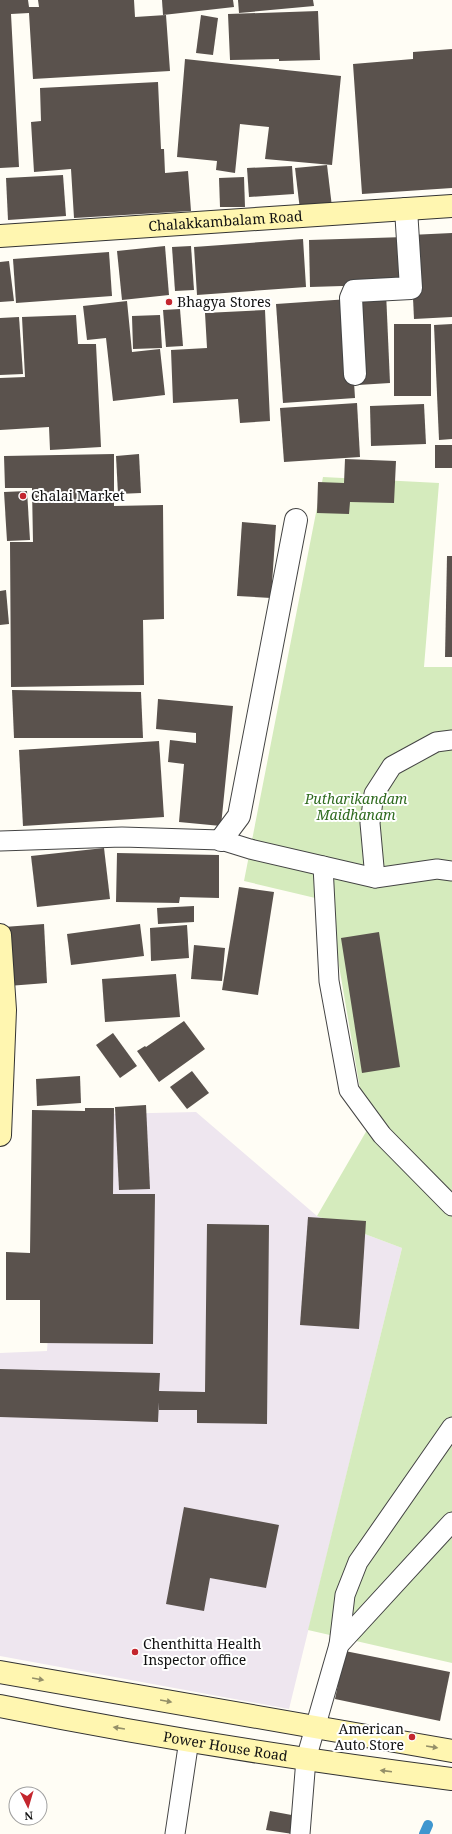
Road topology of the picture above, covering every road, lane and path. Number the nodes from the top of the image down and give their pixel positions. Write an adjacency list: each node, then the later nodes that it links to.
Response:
1 (452, 206): 2 (main road, Chalakkambalam Road)
2 (406, 209): 3 (main road, Chalakkambalam Road); 4 (street)
3 (0, 236)
4 (355, 374)
5 (296, 520): 7 (street)
6 (452, 740): 11 (lane)
7 (221, 840): 8 (lane); 9 (lane)
8 (0, 841)
9 (324, 866): 11 (lane); 14 (lane)
10 (452, 871): 11 (lane)
11 (375, 878)
12 (0, 935): 13 (main road)
13 (0, 1135)
14 (452, 1206)
15 (452, 1427): 17 (lane)
16 (452, 1522): 17 (lane)
17 (339, 1645): 20 (lane)
18 (0, 1672): 20 (main road, one-way to 20)
19 (0, 1706): 21 (main road, Power House Road, one-way to 19)
20 (315, 1728): 22 (main road, one-way to 22); 23 (lane)
21 (189, 1740): 23 (main road, Power House Road); 25 (lane)
22 (452, 1751)
23 (306, 1759): 24 (main road, Power House Road, one-way to 23); 26 (lane)
24 (452, 1779)
25 (175, 1834)
26 (300, 1834)

